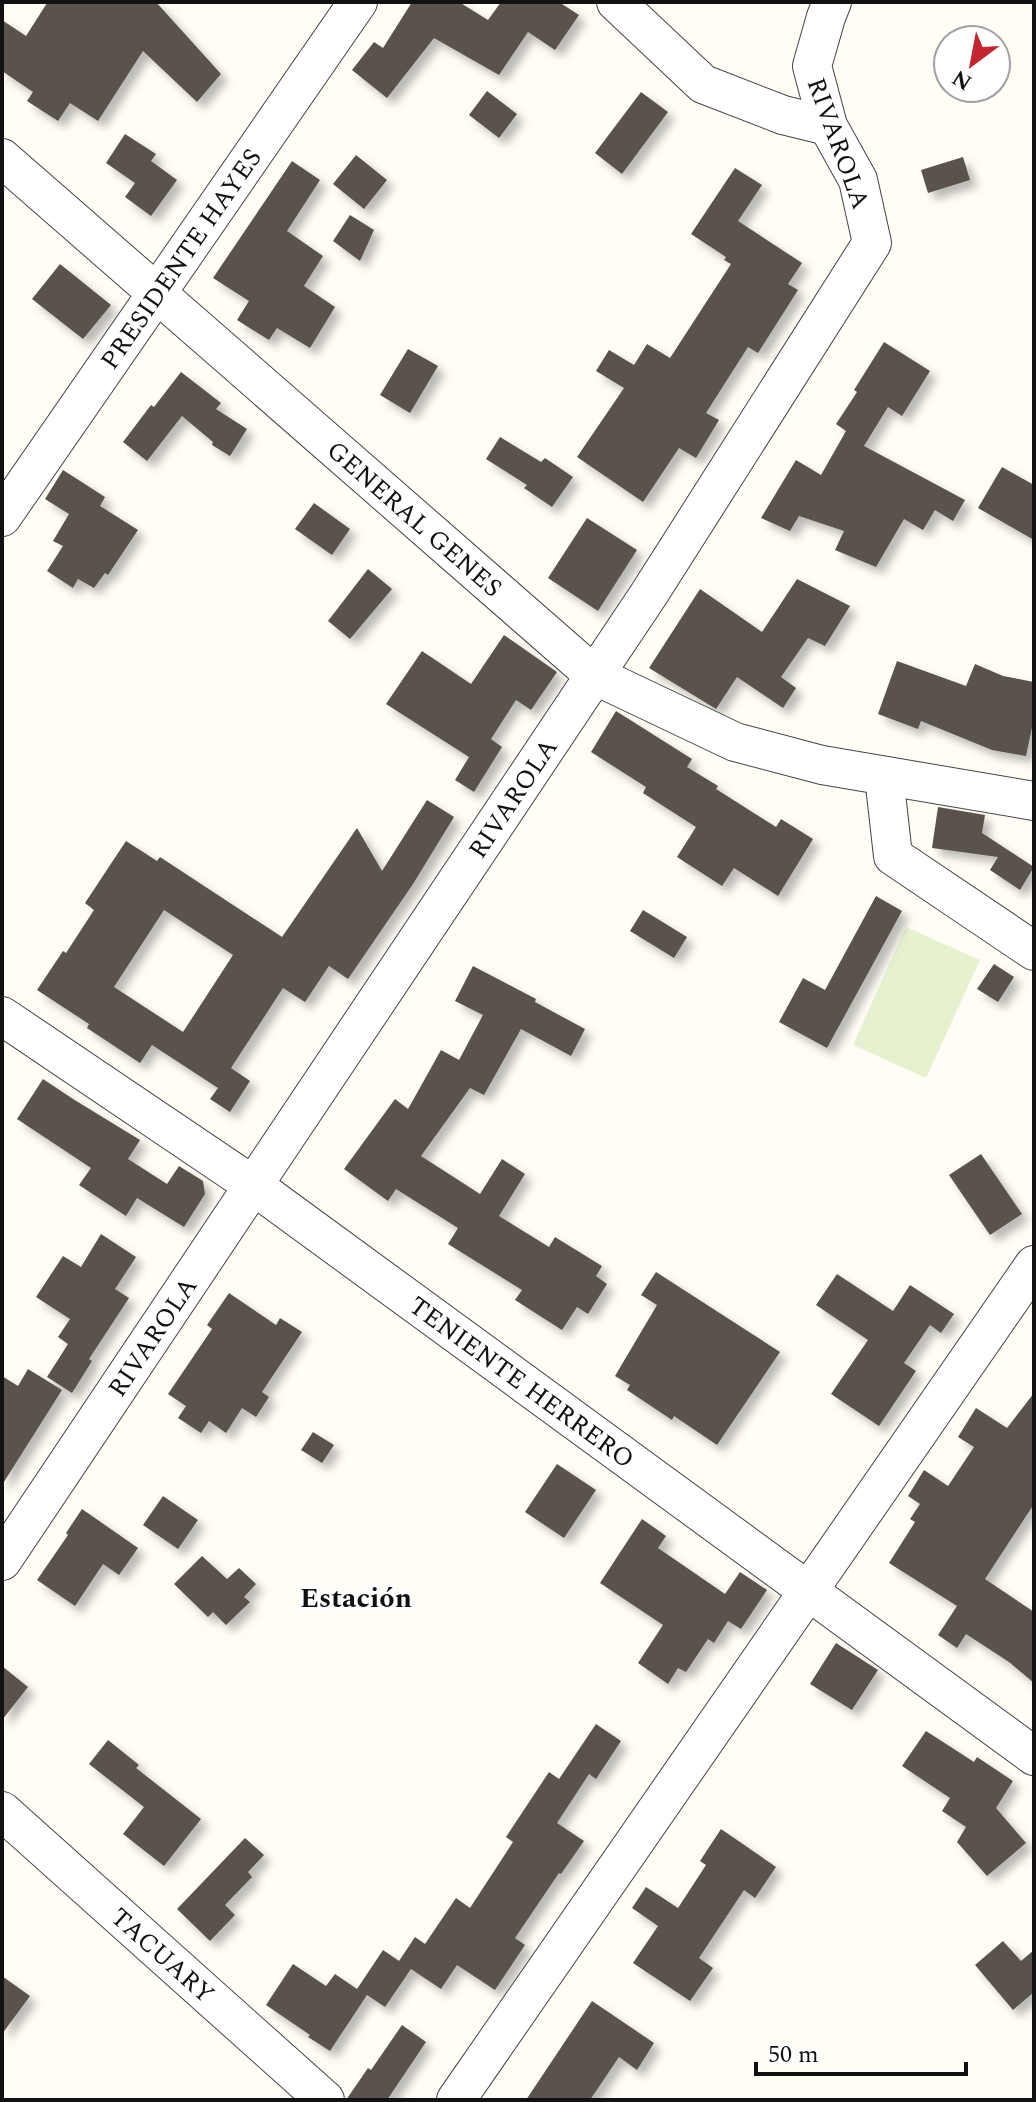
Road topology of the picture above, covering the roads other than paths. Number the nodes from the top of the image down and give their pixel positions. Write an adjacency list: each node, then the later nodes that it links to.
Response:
1 (358, 2): 6 (street, PRESIDENTE HAYES)
2 (616, 2): 4 (street)
3 (832, 2): 4 (street, RIVAROLA)
4 (828, 126): 8 (street, RIVAROLA)
5 (2, 158): 6 (street, GENERAL GENES)
6 (156, 292): 7 (street, PRESIDENTE HAYES); 8 (street, GENERAL GENES)
7 (2, 517)
8 (594, 675): 9 (street, GENERAL GENES); 13 (street, RIVAROLA)
9 (884, 776): 10 (street, GENERAL GENES); 11 (street)
10 (1034, 801)
11 (1034, 951)
12 (2, 1016): 13 (street, TENIENTE HERRERO)
13 (254, 1186): 15 (street, RIVAROLA); 16 (street, TENIENTE HERRERO)
14 (1034, 1265): 16 (street)
15 (2, 1561)
16 (809, 1591): 17 (street, TENIENTE HERRERO); 20 (street)
17 (1034, 1756)
18 (2, 1811): 19 (street, TACUARY)
19 (325, 2100)
20 (456, 2100)

